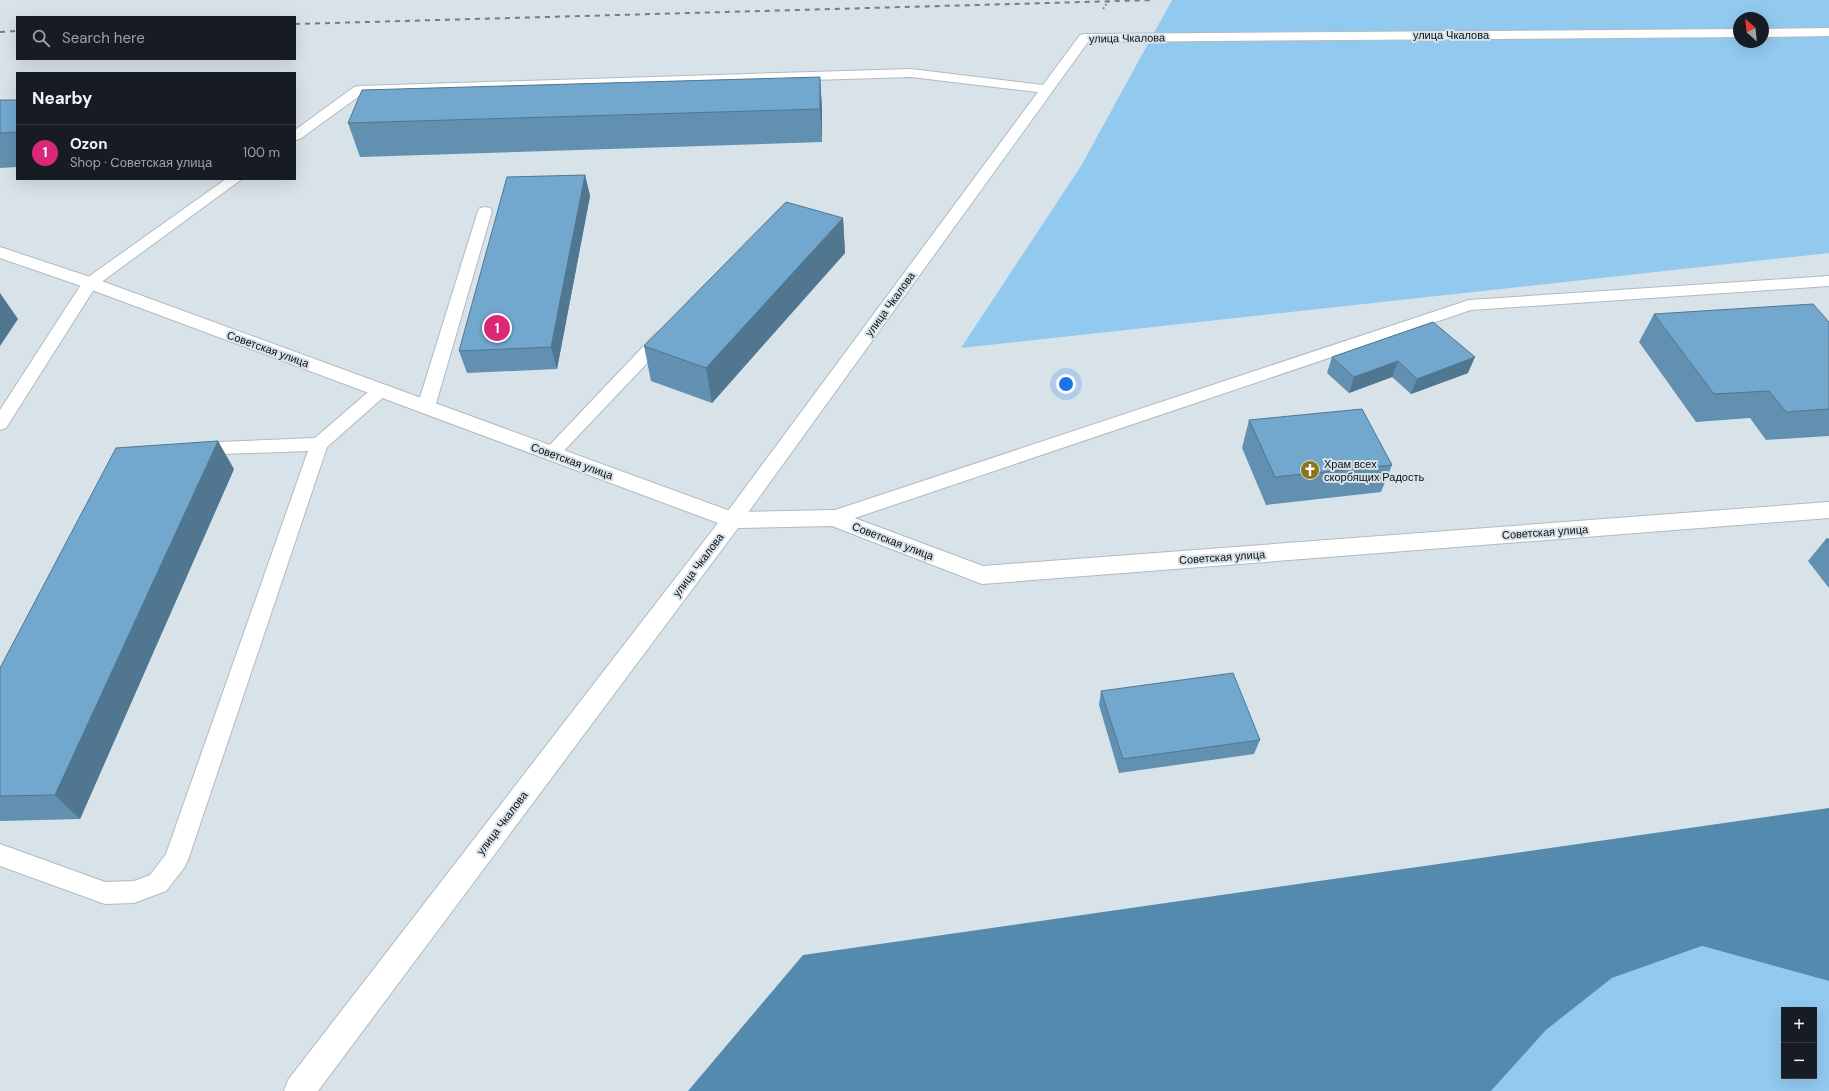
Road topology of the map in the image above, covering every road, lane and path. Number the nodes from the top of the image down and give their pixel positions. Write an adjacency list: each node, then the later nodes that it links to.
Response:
1 (1829, 32): 3 (lane)
2 (1733, 33): 4 (lane, улица Чкалова)
3 (1769, 33)
4 (1047, 89): 5 (lane); 20 (lane, улица Чкалова)
5 (296, 135)
6 (234, 180): 10 (lane)
7 (485, 211): 13 (lane)
8 (0, 252): 10 (street, Советская улица)
9 (1829, 281): 19 (lane)
10 (90, 283): 12 (street, Советская улица); 14 (lane)
11 (675, 323): 17 (lane)
12 (381, 390): 13 (street, Советская улица); 15 (lane)
13 (426, 407): 17 (street, Советская улица)
14 (0, 424)
15 (319, 444): 16 (lane); 21 (lane)
16 (178, 450)
17 (551, 454): 20 (street, Советская улица)
18 (1829, 510): 19 (street, Советская улица)
19 (833, 518): 20 (street, Советская улица)
20 (732, 520): 22 (street, улица Чкалова)
21 (0, 855)
22 (299, 1091)

